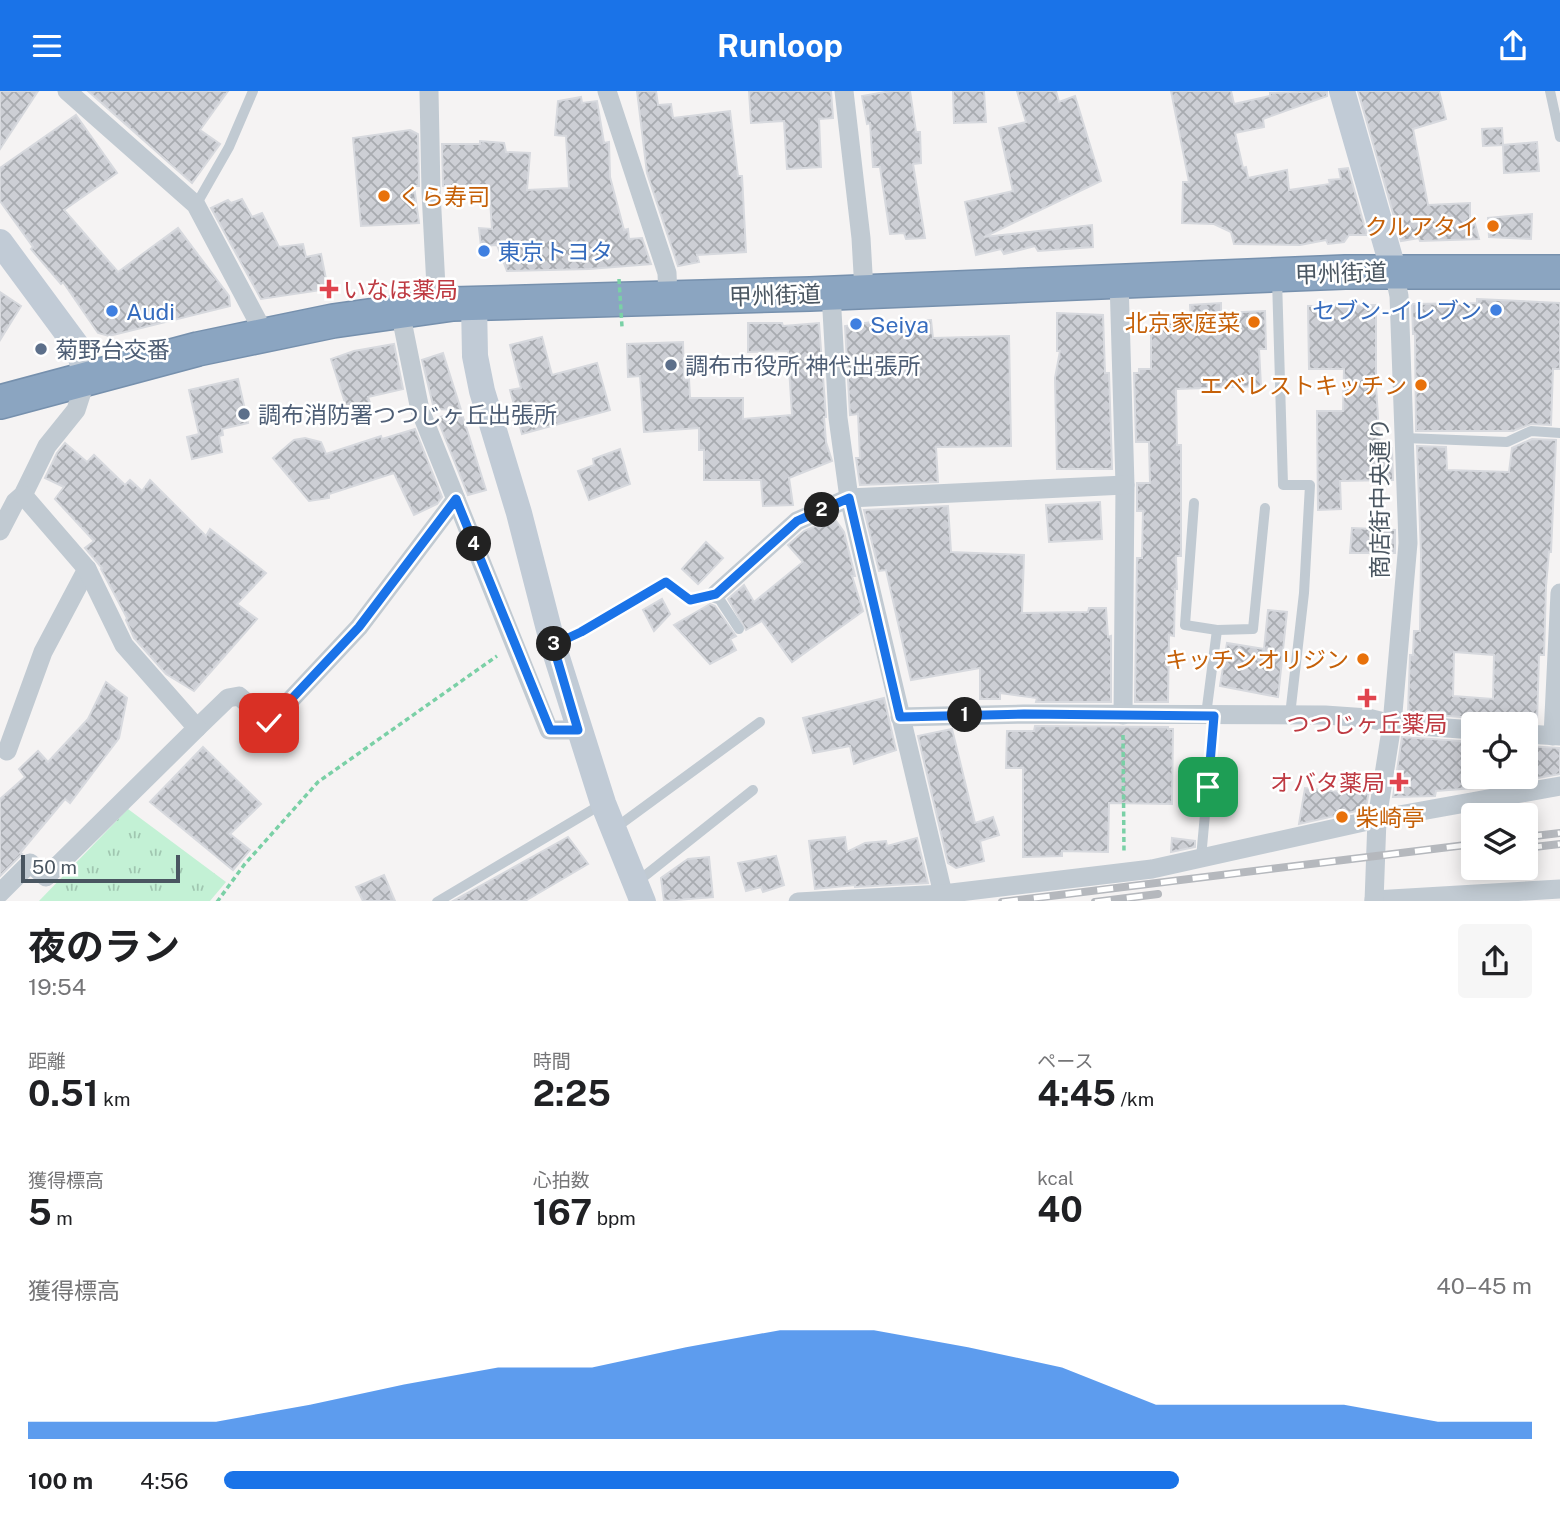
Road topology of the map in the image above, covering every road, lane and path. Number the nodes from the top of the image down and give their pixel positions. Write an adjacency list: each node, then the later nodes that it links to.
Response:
1 (67, 91): 9 (street)
2 (253, 91): 9 (lane)
3 (429, 91): 20 (street)
4 (607, 91): 18 (street)
5 (844, 91): 16 (street)
6 (1342, 91): 11 (street)
7 (1550, 91): 8 (lane)
8 (1560, 137)
9 (196, 205): 23 (street)
10 (0, 242): 24 (street)
11 (1394, 272): 12 (highway, 甲州街道); 13 (highway, 甲州街道); 27 (street, 商店街中央通り)
12 (1560, 272)
13 (1276, 275): 15 (highway, 甲州街道); 43 (lane)
14 (619, 279): 22 (path, bridge)
15 (1119, 280): 16 (highway, 甲州街道); 28 (street)
16 (864, 291): 17 (highway, 甲州街道)
17 (831, 293): 18 (highway, 甲州街道); 30 (street)
18 (668, 298): 19 (highway, 甲州街道)
19 (474, 303): 20 (highway, 甲州街道); 41 (street)
20 (437, 306): 21 (highway, 甲州街道)
21 (400, 311): 23 (highway, 甲州街道); 31 (street)
22 (622, 327)
23 (265, 335): 24 (highway, 甲州街道)
24 (86, 379): 25 (highway, 甲州街道); 29 (street)
25 (0, 402)
26 (1560, 433): 27 (lane)
27 (1405, 438): 47 (street, 商店街中央通り)
28 (1125, 485): 30 (street); 42 (street)
29 (23, 495): 34 (street); 35 (street)
30 (849, 498): 37 (street); 45 (street)
31 (456, 499): 40 (street); 48 (street)
32 (1194, 503): 39 (lane)
33 (1265, 508): 39 (lane)
34 (0, 531)
35 (87, 569): 48 (street); 53 (street)
36 (1560, 593): 52 (street)
37 (716, 594): 38 (lane); 41 (path)
38 (740, 629)
39 (1217, 630): 44 (lane)
40 (514, 643): 50 (street); 65 (path)
41 (553, 645): 50 (street)
42 (1123, 715): 44 (street); 45 (street); 60 (path)
43 (1290, 715): 44 (street); 47 (street)
44 (1210, 716): 59 (lane)
45 (900, 717): 64 (street)
46 (760, 722): 58 (lane)
47 (1392, 724): 49 (street); 57 (street, 商店街中央通り)
48 (197, 728): 62 (street)
49 (1461, 729)
50 (578, 730): 56 (street)
51 (1538, 735): 52 (street)
52 (1557, 736)
53 (7, 751)
54 (1560, 786): 57 (street)
55 (753, 790): 63 (lane)
56 (603, 803): 58 (street); 66 (lane)
57 (1377, 819): 59 (street); 68 (street, 商店街中央通り)
58 (614, 829): 63 (street)
59 (1201, 858): 60 (street)
60 (1124, 873): 64 (street)
61 (1560, 888): 68 (street)
62 (0, 893)
63 (638, 893)
64 (943, 894): 67 (street)
65 (217, 901)
66 (437, 901)
67 (798, 901)
68 (1374, 901)

